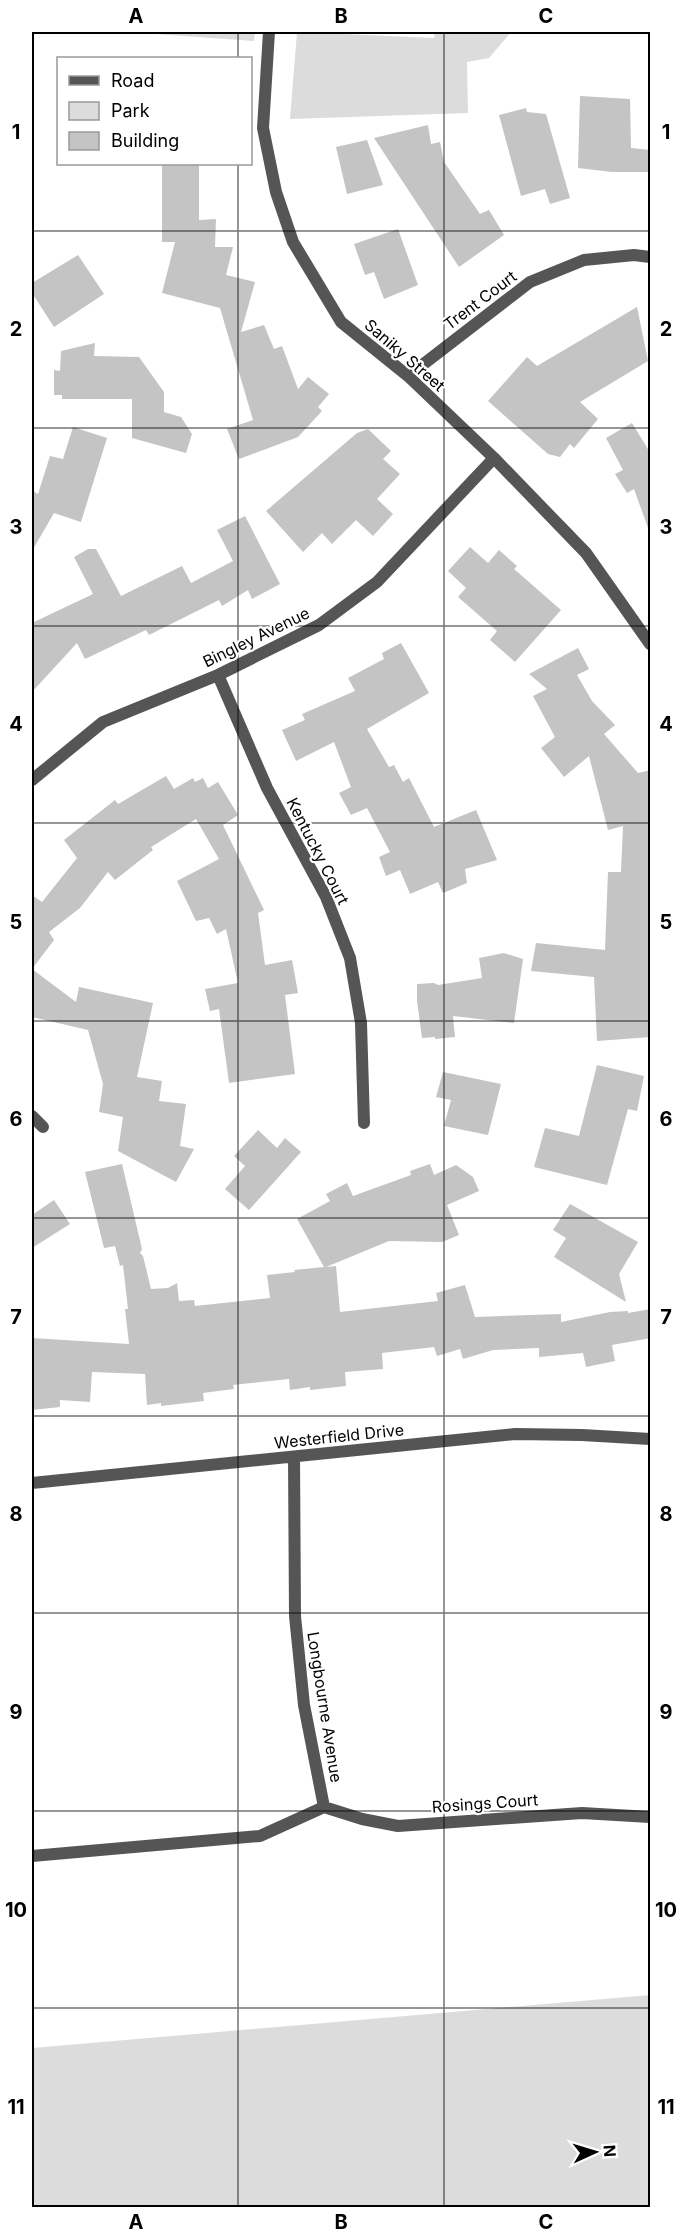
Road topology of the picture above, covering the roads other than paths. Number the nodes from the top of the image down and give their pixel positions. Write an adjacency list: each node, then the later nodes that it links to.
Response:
1 (269, 32): 3 (street, Saniky Street)
2 (651, 257): 3 (street, Trent Court)
3 (408, 376): 4 (street, Saniky Street)
4 (494, 458): 5 (street, Saniky Street); 6 (street, Bingley Avenue)
5 (651, 644)
6 (218, 675): 7 (street, Bingley Avenue); 9 (street, Kentucky Court)
7 (32, 780)
8 (32, 1116): 10 (street)
9 (364, 1123)
10 (43, 1127)
11 (651, 1439): 12 (street, Westerfield Drive)
12 (294, 1457): 13 (street, Westerfield Drive); 14 (street, Longbourne Avenue)
13 (32, 1483)
14 (324, 1807): 15 (street, Rosings Court); 16 (street, Longbourne Avenue)
15 (651, 1817)
16 (32, 1856)

